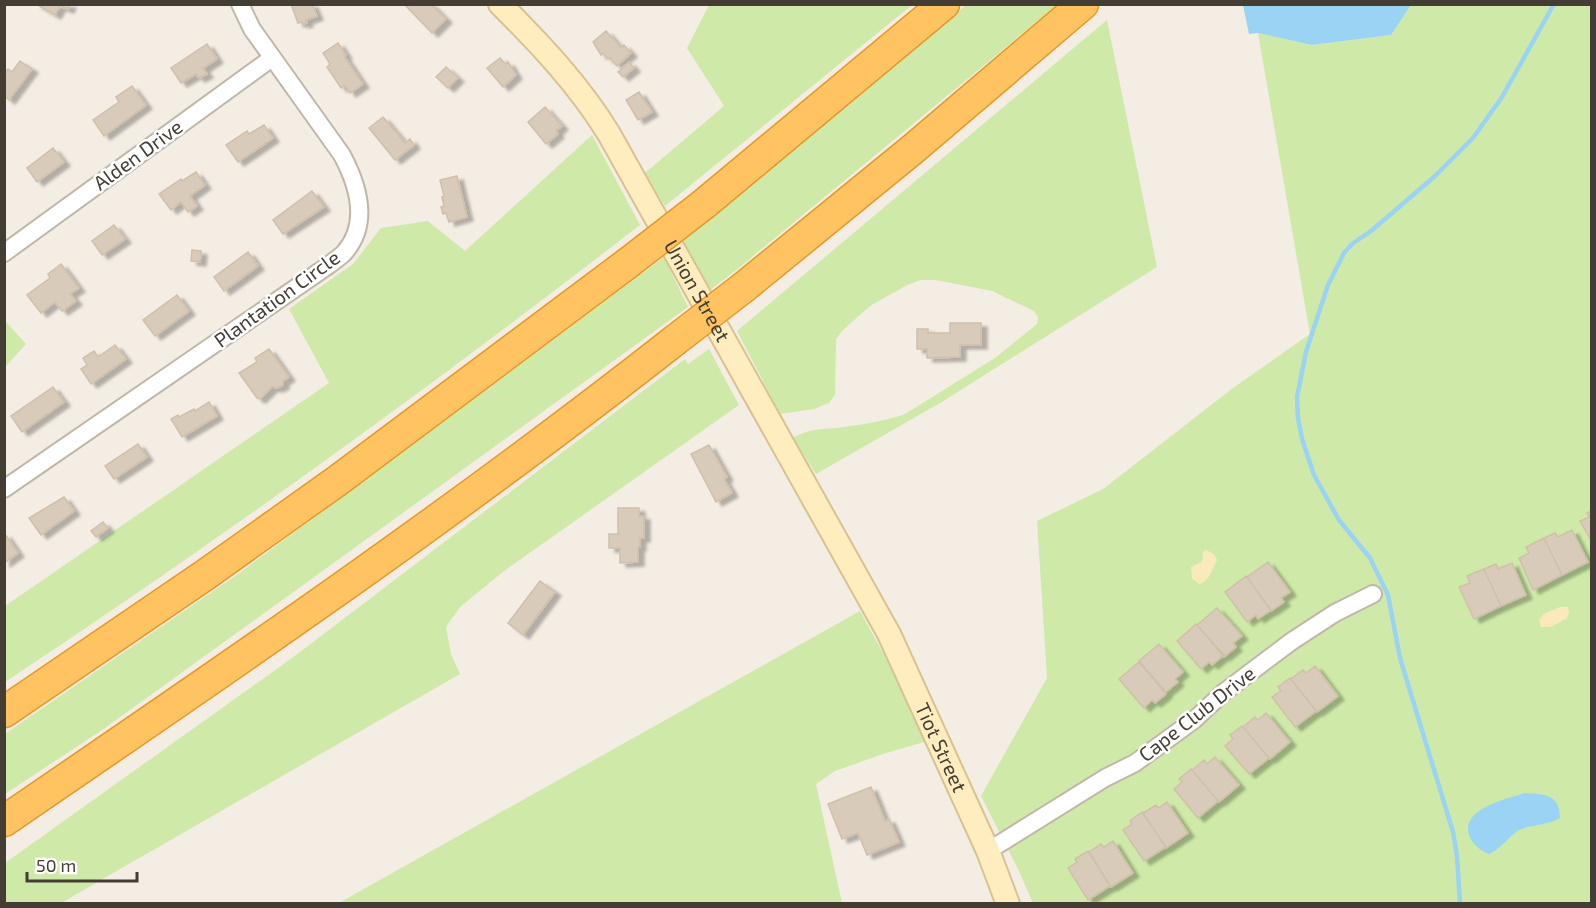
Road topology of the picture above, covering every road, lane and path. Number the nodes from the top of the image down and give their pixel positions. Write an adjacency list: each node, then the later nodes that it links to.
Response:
1 (240, 4): 5 (street, Plantation Circle)
2 (500, 4): 9 (main road, Union Street)
3 (944, 4): 10 (highway, bridge)
4 (1083, 4): 11 (highway, bridge)
5 (272, 58): 6 (street, Alden Drive); 7 (street, Plantation Circle)
6 (4, 253)
7 (4, 489)
8 (1373, 594): 12 (street, Cape Club Drive)
9 (868, 596): 12 (main road, Tiot Street)
10 (4, 712)
11 (4, 821)
12 (988, 851): 13 (main road, Tiot Street)
13 (1008, 903)

